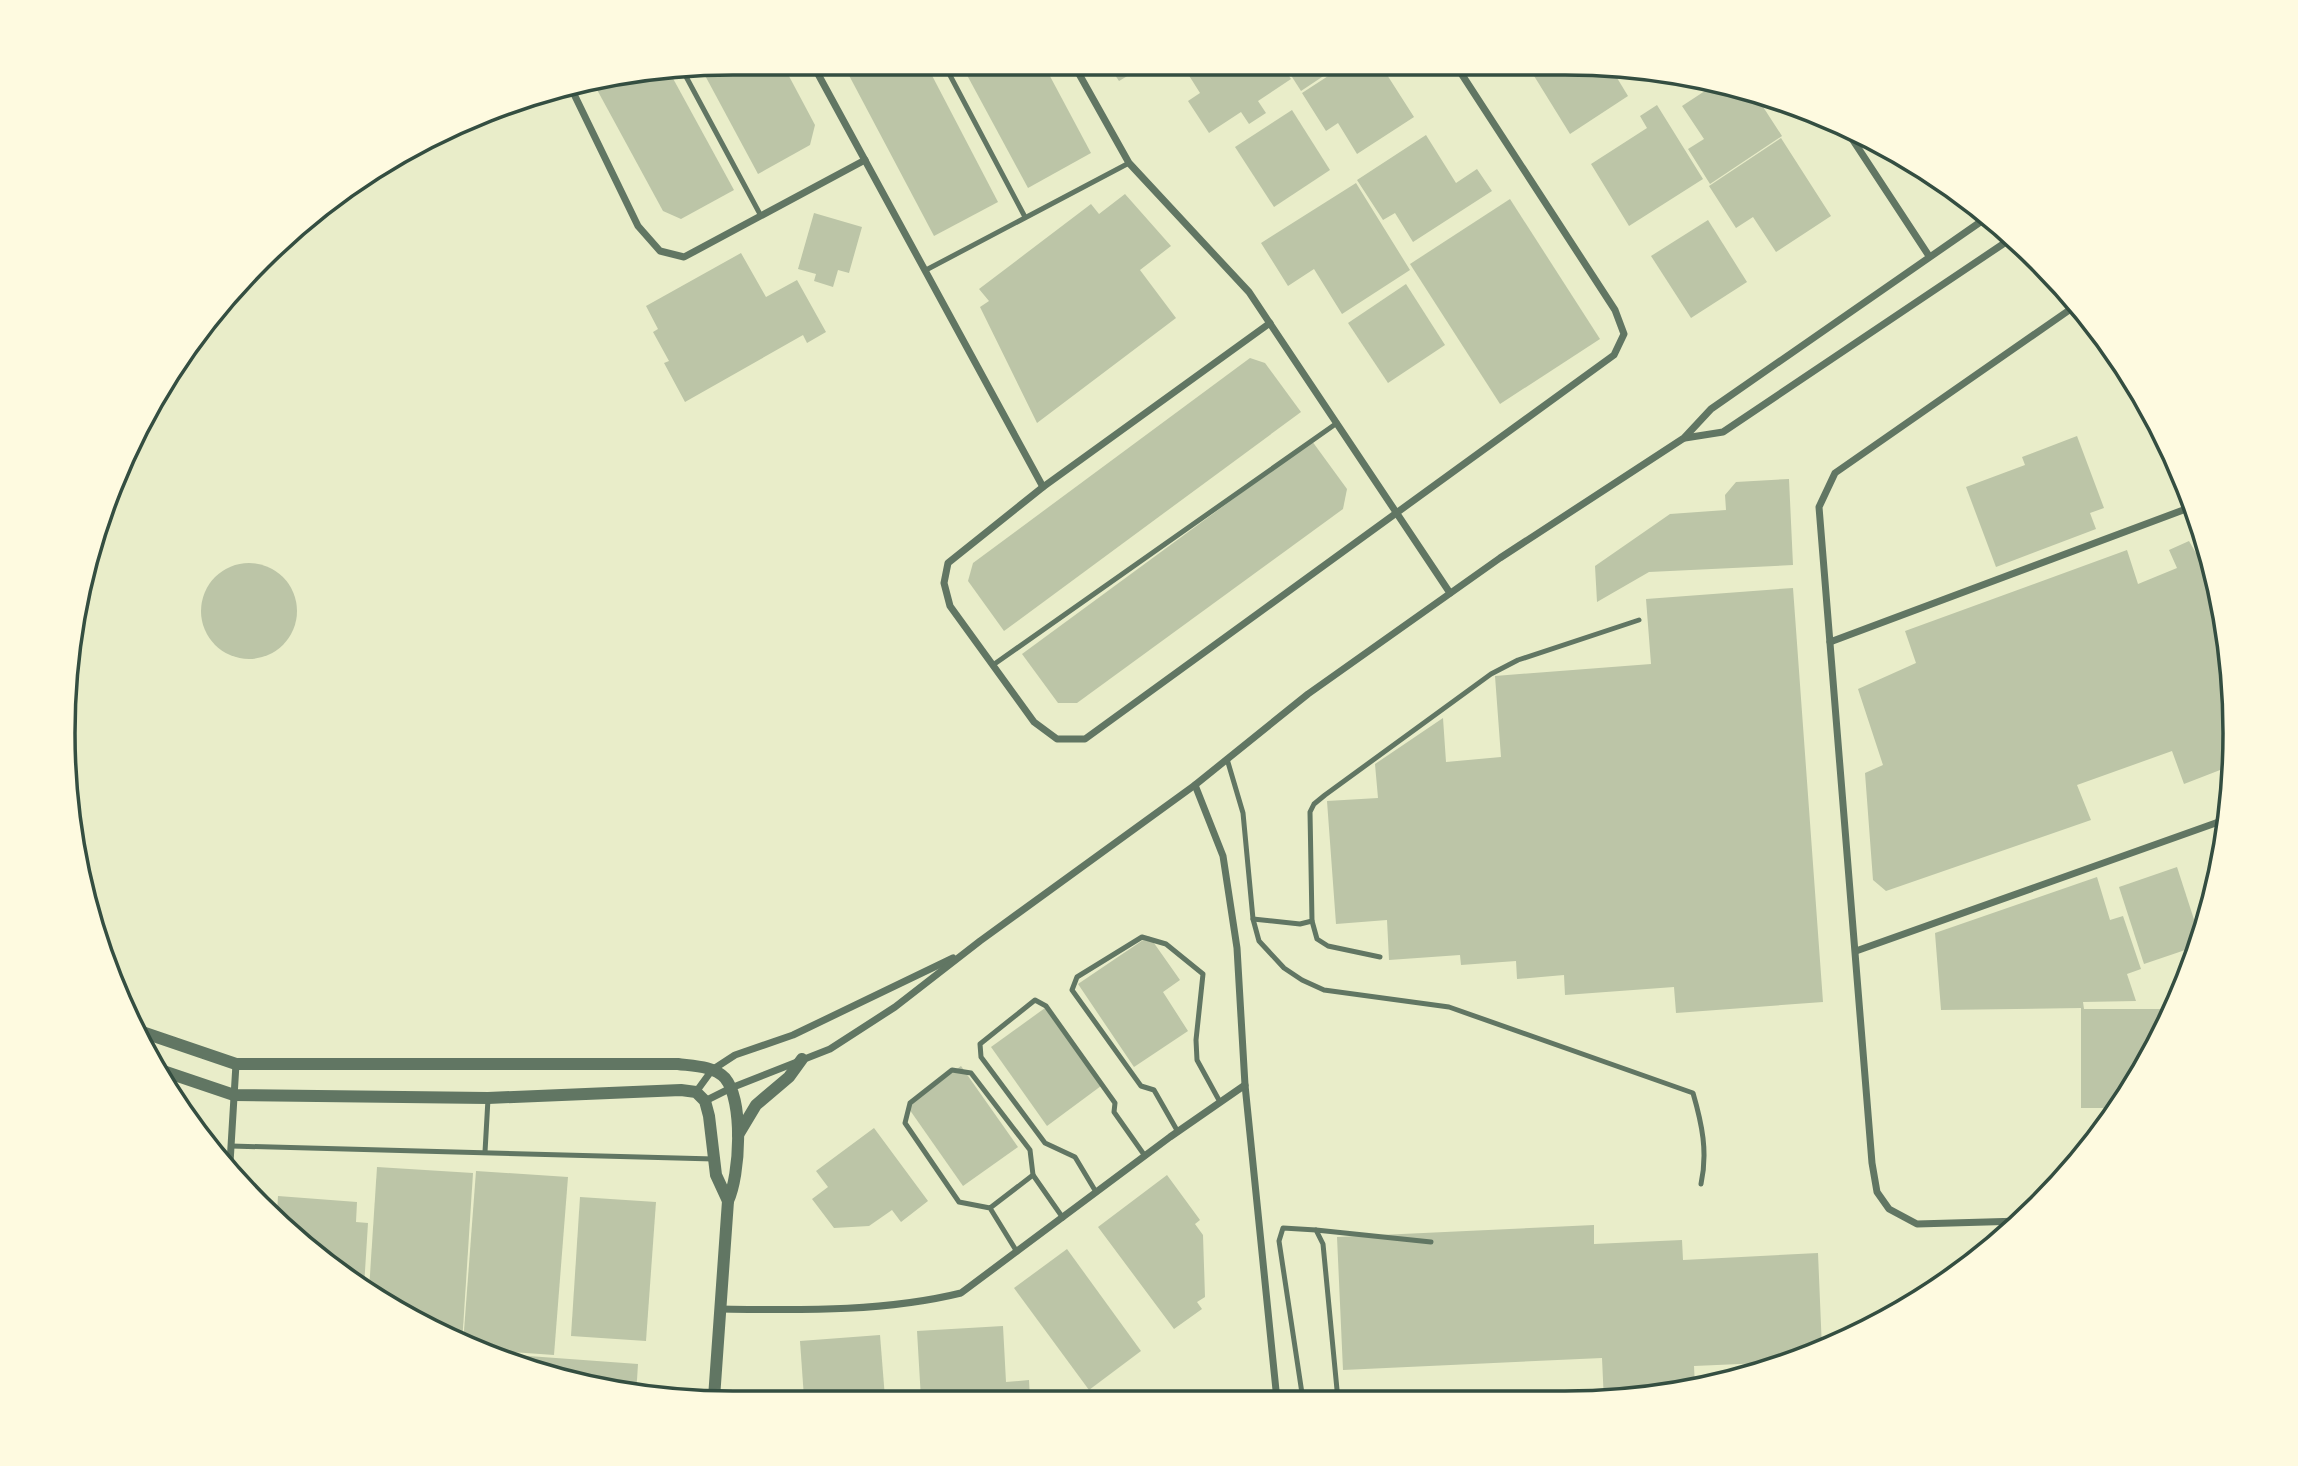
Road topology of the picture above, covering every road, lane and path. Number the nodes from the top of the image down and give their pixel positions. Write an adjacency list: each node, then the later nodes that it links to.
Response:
1 (818, 75): 8 (street)
2 (950, 75): 11 (lane)
3 (1080, 75): 9 (street)
4 (1462, 75): 22 (street)
5 (687, 77): 10 (lane)
6 (575, 95): 10 (street)
7 (1854, 142): 14 (street)
8 (865, 160): 10 (street); 15 (street)
9 (1129, 163): 11 (lane); 17 (street)
10 (761, 216)
11 (1025, 217): 15 (lane)
12 (1979, 222): 14 (street)
13 (2004, 243): 19 (street)
14 (1929, 256): 19 (street)
15 (926, 270): 20 (street)
16 (2069, 310): 25 (street)
17 (1270, 323): 18 (street); 20 (street)
18 (1338, 423): 22 (street); 26 (lane)
19 (1684, 438): 23 (street)
20 (1043, 487): 26 (street)
21 (2184, 510): 25 (street)
22 (1397, 511): 23 (street); 26 (street)
23 (1450, 593): 27 (street)
24 (1639, 620): 31 (lane)
25 (1830, 642): 32 (street)
26 (993, 665)
27 (1227, 759): 28 (street); 30 (lane)
28 (1195, 785): 33 (street); 40 (street)
29 (2216, 823): 32 (street)
30 (1253, 919): 31 (lane); 54 (lane)
31 (1312, 921): 34 (lane)
32 (1856, 951): 59 (street)
33 (966, 952): 36 (street); 38 (street)
34 (1380, 957)
35 (148, 1034): 37 (street)
36 (803, 1059): 41 (street); 47 (street)
37 (236, 1064): 38 (street); 42 (street)
38 (712, 1070): 41 (street); 43 (street)
39 (170, 1072): 42 (street)
40 (1245, 1085): 45 (street); 65 (street)
41 (731, 1088): 43 (street); 47 (street)
42 (234, 1095): 44 (street); 48 (street)
43 (701, 1096): 44 (street); 52 (street)
44 (488, 1098): 49 (lane)
45 (1220, 1102): 46 (street); 46 (lane)
46 (1178, 1132): 50 (street)
47 (737, 1137): 56 (street)
48 (231, 1146): 49 (lane); 51 (street)
49 (485, 1152): 52 (lane)
50 (1144, 1156): 55 (street); 55 (lane)
51 (230, 1157)
52 (715, 1159): 56 (street)
53 (1033, 1175): 57 (lane); 57 (lane); 58 (lane)
54 (1701, 1184)
55 (1096, 1192): 58 (street)
56 (728, 1201): 63 (street)
57 (990, 1208): 62 (lane)
58 (1063, 1218): 62 (street)
59 (2006, 1221)
60 (1316, 1230): 61 (lane); 66 (lane); 67 (lane)
61 (1431, 1242)
62 (1017, 1252): 63 (street)
63 (722, 1309): 64 (street)
64 (715, 1390)
65 (1276, 1391)
66 (1302, 1391)
67 (1337, 1391)

